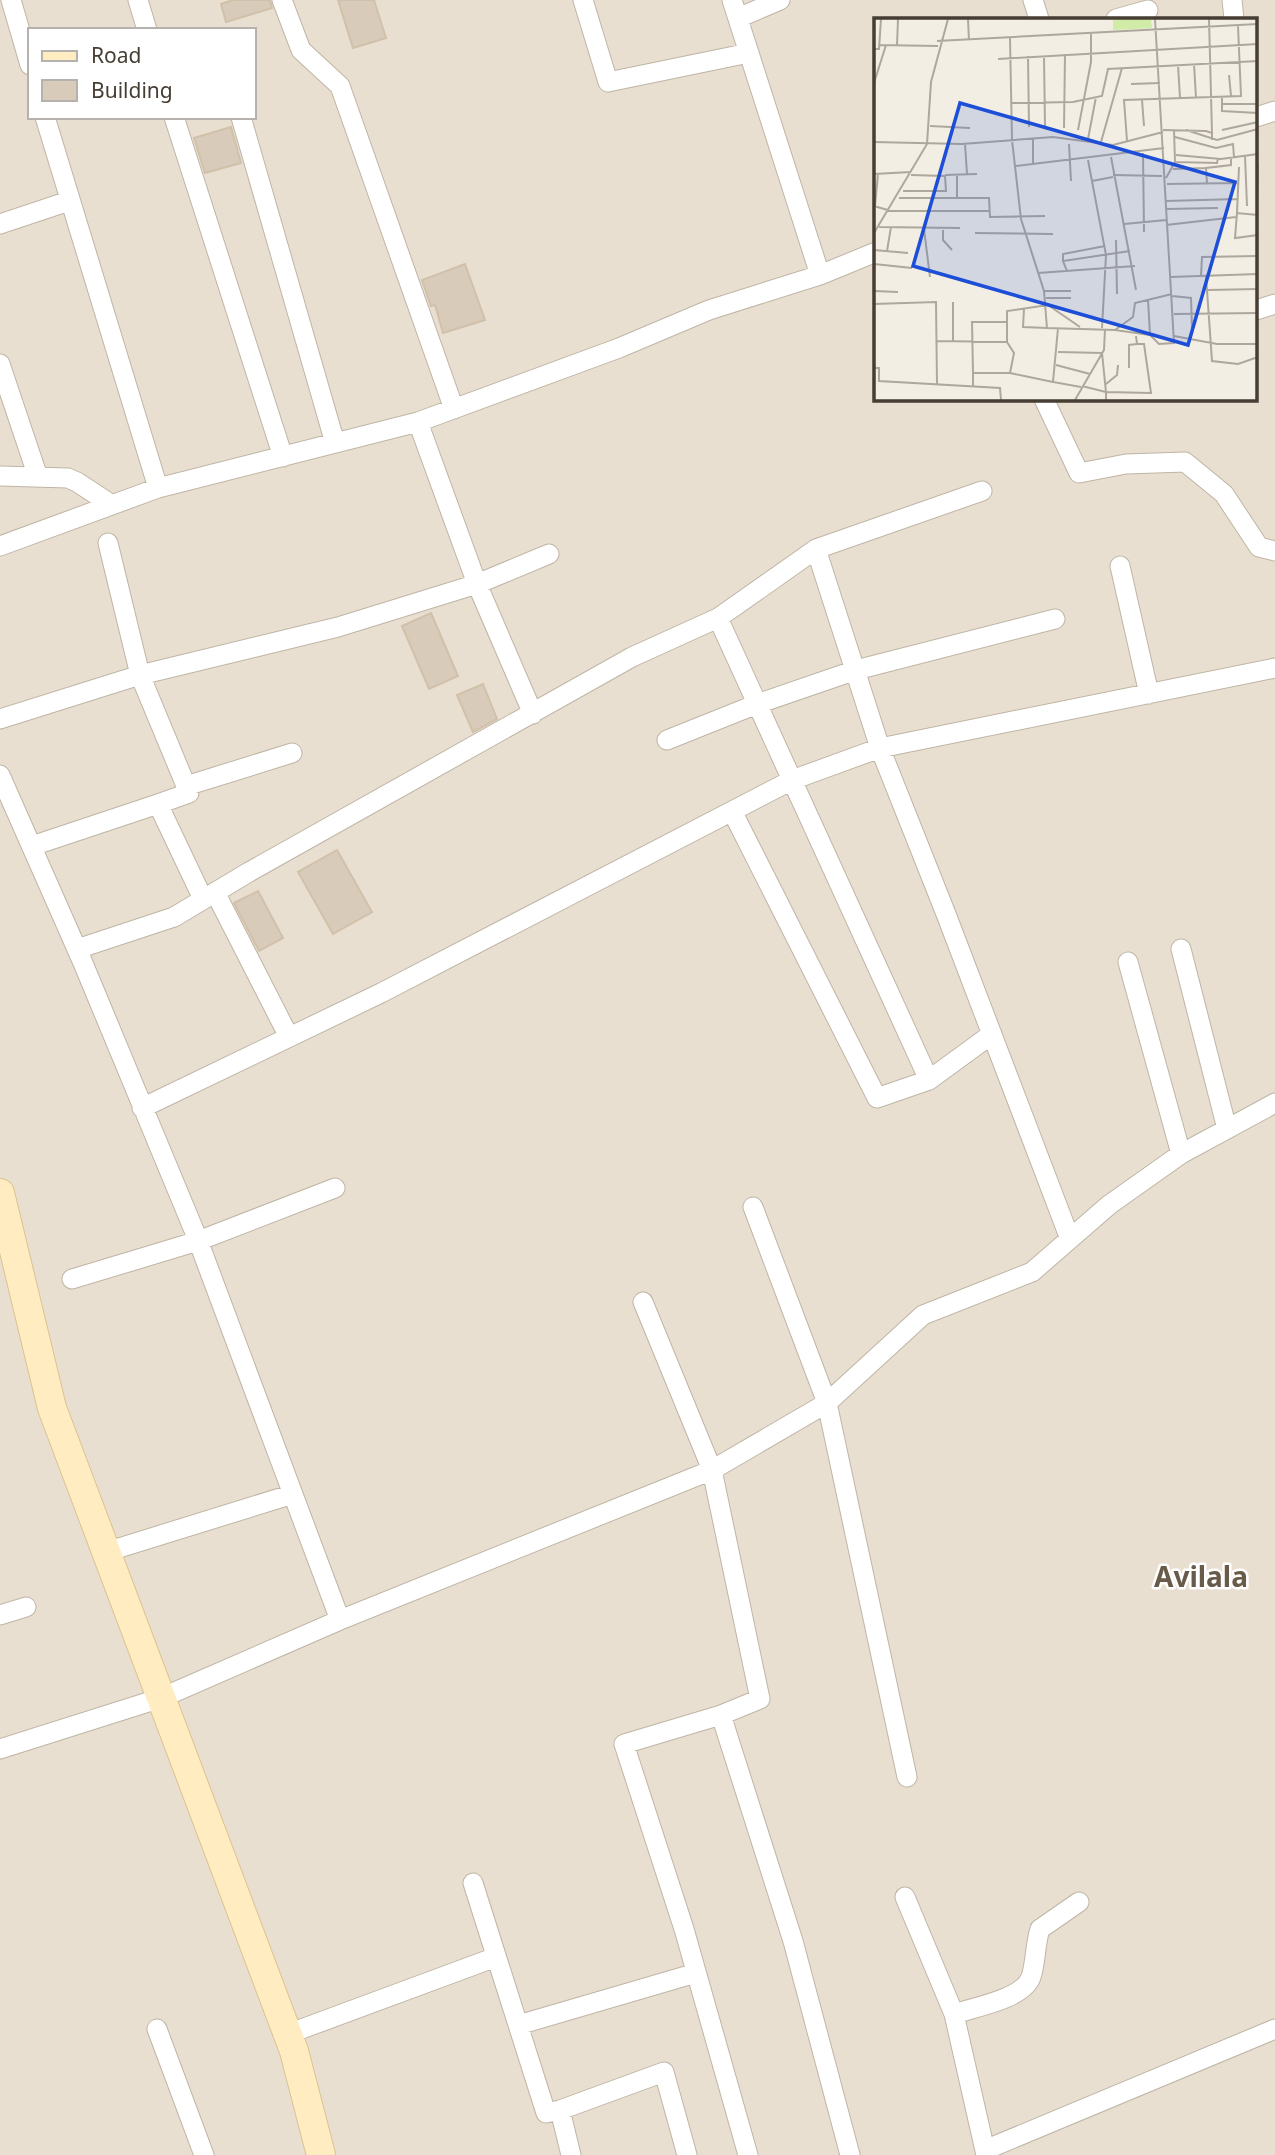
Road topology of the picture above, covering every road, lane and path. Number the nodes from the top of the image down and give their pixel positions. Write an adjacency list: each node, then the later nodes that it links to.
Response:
1 (11, 0): 15 (street)
2 (138, 0): 13 (street)
3 (282, 0): 29 (street)
4 (583, 0): 14 (street)
5 (779, 0): 8 (street)
6 (1033, 0): 10 (street)
7 (1232, 0): 12 (street)
8 (735, 9): 14 (street)
9 (1148, 10): 11 (street)
10 (1039, 18)
11 (1119, 18)
12 (1234, 18)
13 (146, 28)
14 (749, 53): 24 (street)
15 (28, 58)
16 (1275, 111): 17 (street)
17 (1258, 116)
18 (46, 119): 21 (street)
19 (175, 119): 32 (street)
20 (241, 119): 31 (street)
21 (69, 201): 22 (street); 35 (street)
22 (0, 224)
23 (874, 253): 24 (street)
24 (820, 275): 29 (street)
25 (1275, 304): 26 (street)
26 (1258, 309)
27 (0, 364): 34 (street)
28 (1045, 401): 41 (street)
29 (454, 409): 30 (street)
30 (418, 422): 31 (street); 44 (street)
31 (335, 443): 32 (street)
32 (283, 457): 35 (street)
33 (0, 476): 34 (street)
34 (38, 477): 37 (street)
35 (158, 488): 37 (street)
36 (982, 491): 40 (street)
37 (112, 505): 39 (street)
38 (108, 543): 49 (street)
39 (0, 546)
40 (816, 549): 45 (street); 48 (street)
41 (1275, 551)
42 (549, 555): 44 (street)
43 (1120, 566): 50 (street)
44 (477, 584): 49 (street); 52 (street)
45 (718, 618): 51 (street); 52 (street)
46 (1055, 619): 48 (street)
47 (1275, 668): 50 (street)
48 (856, 670): 51 (street); 55 (street)
49 (141, 675): 53 (street); 59 (street)
50 (1149, 694): 55 (street)
51 (757, 704): 54 (street); 58 (street)
52 (533, 714): 63 (street)
53 (0, 719)
54 (667, 740)
55 (880, 748): 58 (street); 67 (street)
56 (292, 753): 59 (street)
57 (0, 775): 62 (street)
58 (792, 780): 61 (street); 69 (street)
59 (186, 786): 60 (street)
60 (158, 804): 62 (street); 63 (street)
61 (732, 811): 68 (street); 69 (street)
62 (32, 846): 65 (street)
63 (209, 896): 65 (street); 68 (street)
64 (1181, 948): 72 (street)
65 (78, 949): 71 (street)
66 (1129, 962): 73 (street)
67 (992, 1034): 69 (street); 77 (street)
68 (289, 1037): 71 (street)
69 (929, 1080)
70 (1275, 1103): 72 (street)
71 (142, 1108): 78 (street)
72 (1227, 1129): 73 (street)
73 (1181, 1154): 77 (street)
74 (335, 1188): 78 (street)
75 (0, 1193): 84 (street)
76 (753, 1207): 81 (street)
77 (1070, 1239): 81 (street)
78 (198, 1241): 79 (street); 83 (street)
79 (72, 1279)
80 (643, 1302): 82 (street)
81 (827, 1403): 82 (street); 91 (street)
82 (712, 1471): 87 (street); 89 (street)
83 (293, 1494): 84 (street); 87 (street)
84 (106, 1552): 88 (street)
85 (26, 1607): 86 (street)
86 (0, 1615)
87 (340, 1620): 88 (street)
88 (162, 1698): 90 (street); 101 (street)
89 (721, 1715): 96 (street); 109 (street)
90 (0, 1749)
91 (907, 1777)
92 (473, 1883): 95 (street)
93 (905, 1896): 97 (street)
94 (1079, 1902): 97 (street)
95 (496, 1957): 98 (street); 101 (street)
96 (696, 1973): 98 (street); 108 (street)
97 (954, 2014): 103 (street)
98 (518, 2025): 102 (street)
99 (157, 2029): 104 (street)
100 (1275, 2029): 103 (street)
101 (288, 2034): 105 (street)
102 (560, 2110): 106 (street); 107 (street)
103 (986, 2152)
104 (204, 2155)
105 (321, 2155)
106 (571, 2155)
107 (687, 2155)
108 (747, 2155)
109 (850, 2155)

